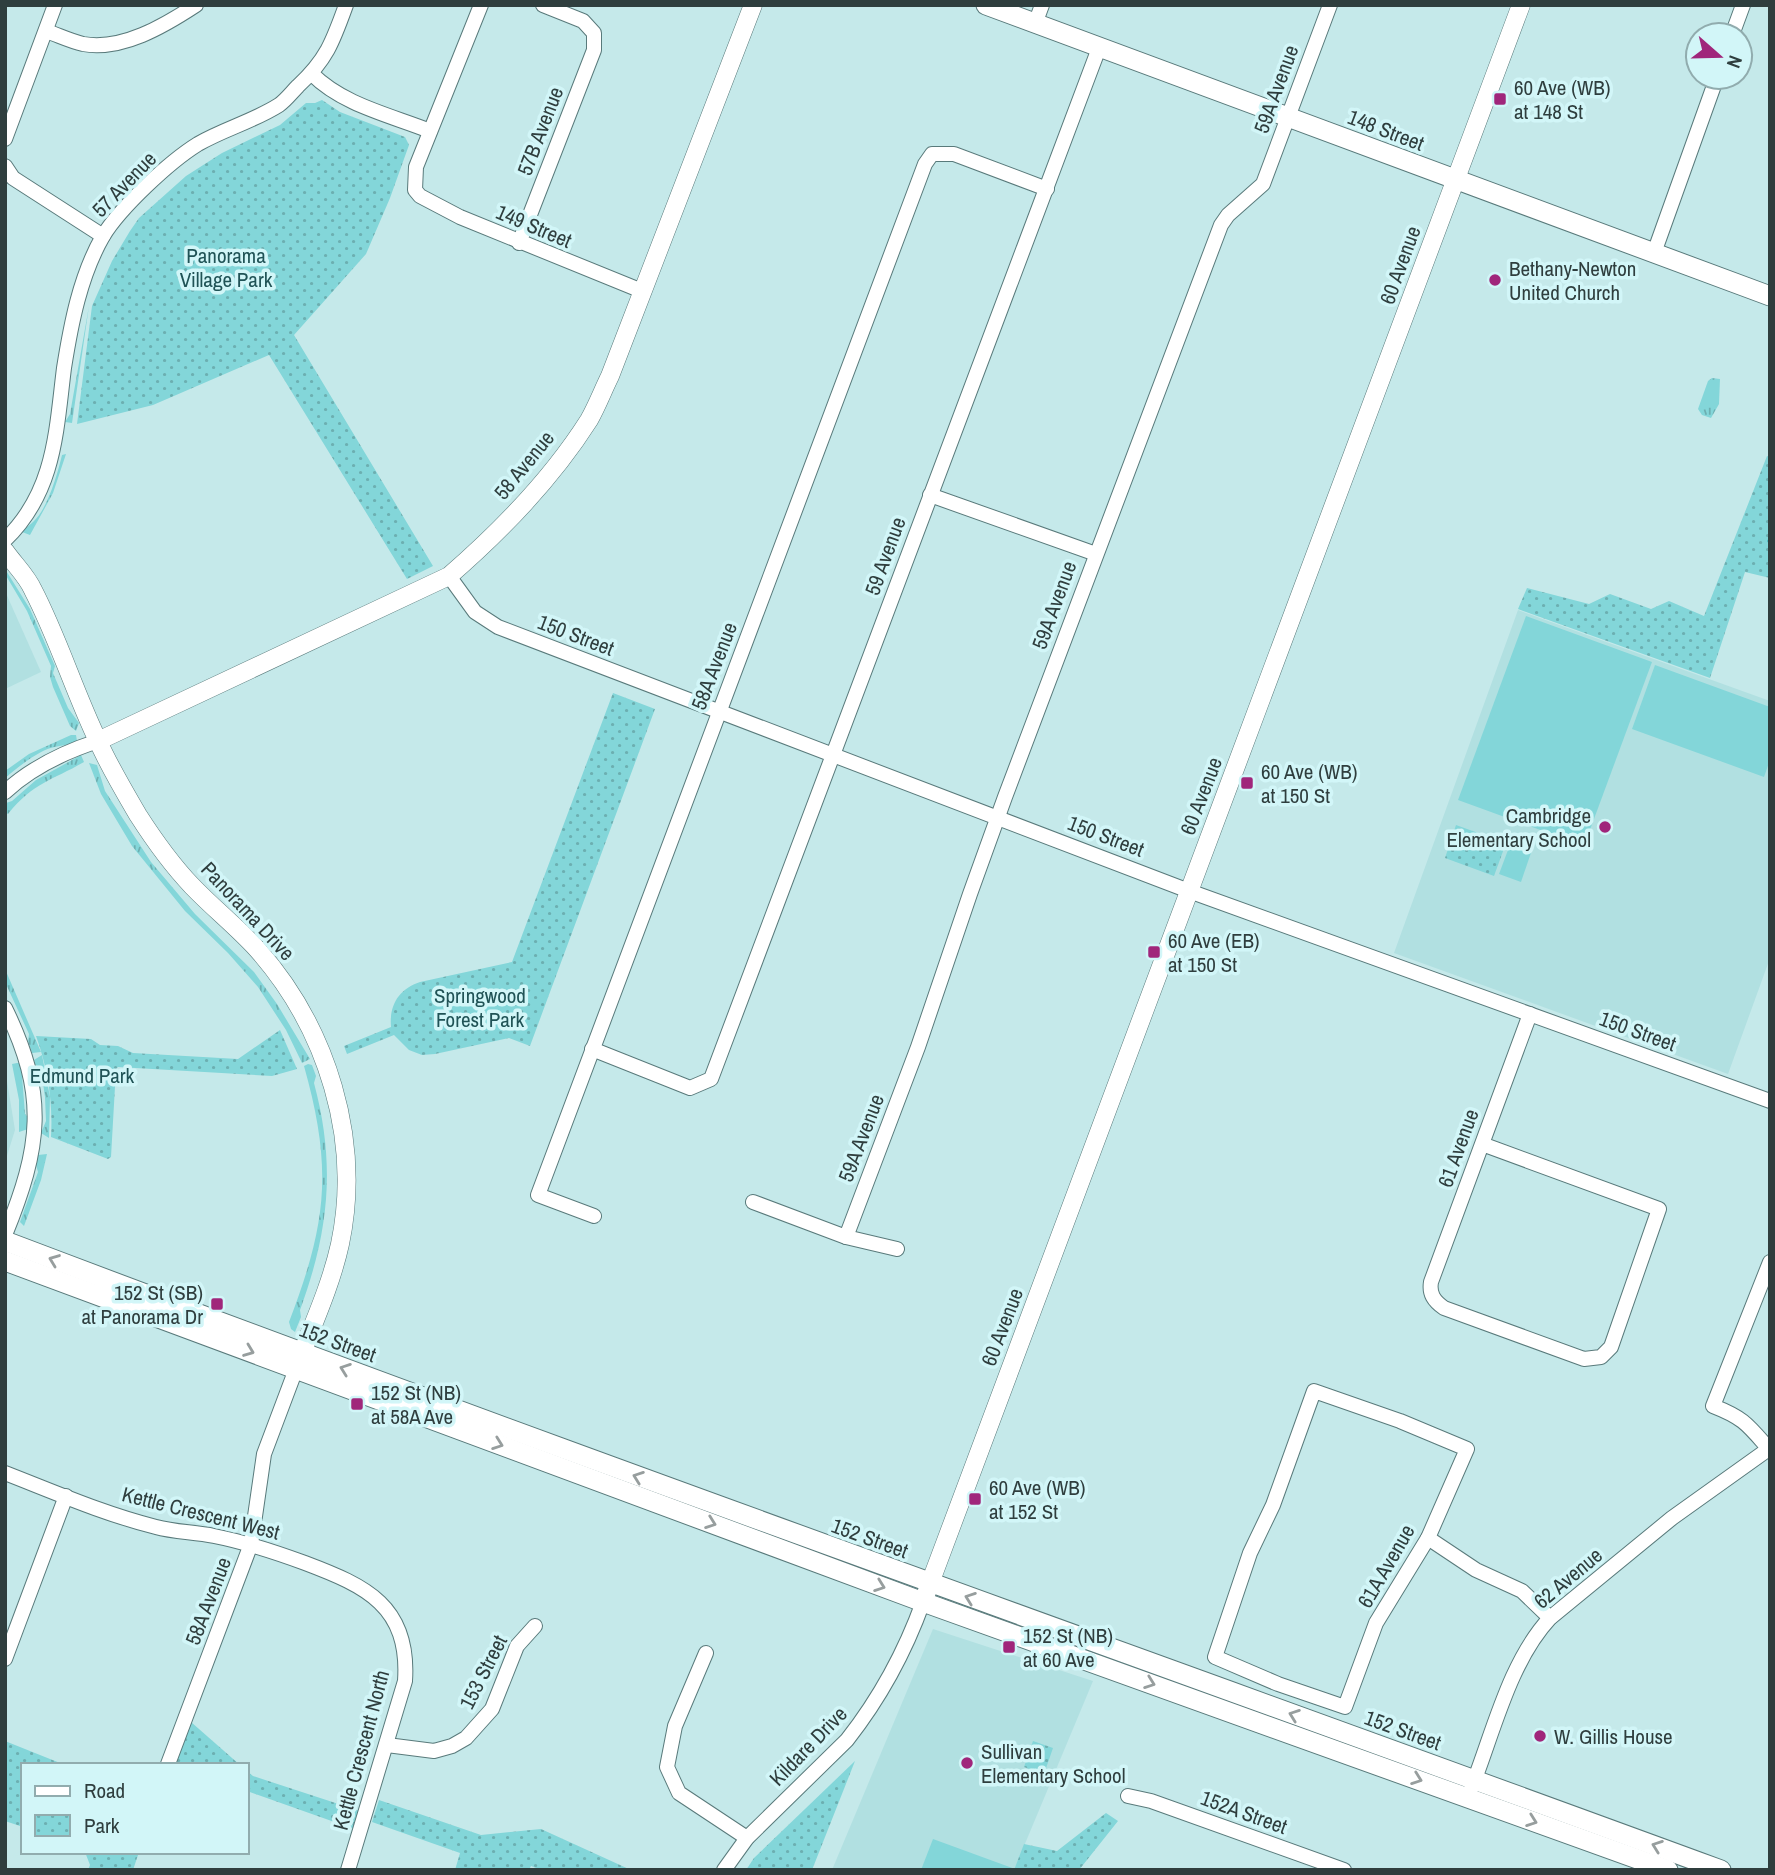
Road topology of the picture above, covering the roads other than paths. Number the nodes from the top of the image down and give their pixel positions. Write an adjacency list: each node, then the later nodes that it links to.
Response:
1 (55, 5): 11 (street)
2 (196, 5): 11 (street)
3 (346, 5): 13 (street, 57 Avenue)
4 (481, 5): 16 (street)
5 (543, 5): 22 (street, 57B Avenue)
6 (753, 5): 24 (street, 58 Avenue)
7 (986, 5): 10 (main road, 148 Street)
8 (1330, 5): 15 (street, 59A Avenue)
9 (1521, 5): 19 (street, 60 Avenue)
10 (1038, 15): 12 (main road, 148 Street)
11 (46, 31): 17 (street)
12 (1099, 48): 15 (main road, 148 Street); 20 (street, 59 Avenue)
13 (312, 74): 16 (street); 21 (street, 57 Avenue)
14 (1712, 91): 23 (street)
15 (1288, 118): 19 (main road, 148 Street); 29 (street, 59A Avenue)
16 (430, 131): 22 (street, 149 Street)
17 (5, 139)
18 (5, 166): 21 (street)
19 (1456, 180): 23 (main road, 148 Street); 36 (street, 60 Avenue)
20 (1046, 189): 26 (street, 59 Avenue); 31 (street, 58A Avenue)
21 (103, 236): 27 (street, 57 Avenue)
22 (519, 243): 24 (street, 149 Street)
23 (1654, 253): 25 (main road, 148 Street)
24 (642, 291): 30 (street, 58 Avenue)
25 (1770, 296)
26 (930, 495): 29 (street); 33 (street, 59 Avenue)
27 (5, 540)
28 (5, 551): 32 (street, Panorama Drive)
29 (1096, 554): 35 (street, 59A Avenue)
30 (449, 576): 31 (street, 150 Street); 32 (street, 58 Avenue)
31 (719, 712): 33 (street, 150 Street); 39 (street, 58A Avenue)
32 (98, 741): 34 (street); 50 (street, Panorama Drive)
33 (834, 754): 35 (street, 150 Street); 39 (street, 59 Avenue)
34 (5, 792)
35 (998, 817): 36 (street, 150 Street); 45 (street, 59A Avenue)
36 (1189, 891): 38 (street, 150 Street); 56 (street, 60 Avenue)
37 (5, 1007): 44 (street)
38 (1530, 1014): 40 (street, 150 Street); 41 (street, 61 Avenue)
39 (592, 1049): 43 (street, 58A Avenue)
40 (1770, 1101)
41 (1482, 1144): 41 (street, 61 Avenue)
42 (753, 1202): 45 (street)
43 (594, 1216)
44 (5, 1235)
45 (846, 1237): 47 (street)
46 (5, 1241): 50 (main road, 152 Street, one-way to 46)
47 (897, 1249)
48 (5, 1261): 50 (main road, 152 Street, one-way to 50)
49 (1770, 1262): 51 (street)
50 (299, 1361): 55 (street, 58A Avenue); 56 (main road, 152 Street)
51 (1769, 1449): 57 (street, 62 Avenue)
52 (5, 1473): 53 (street, Kettle Crescent West)
53 (66, 1496): 55 (street, Kettle Crescent West); 61 (street)
54 (1428, 1538): 54 (street, 61A Avenue); 57 (street)
55 (251, 1544): 59 (street, Kettle Crescent West); 63 (street, 58A Avenue)
56 (926, 1593): 64 (main road, 152 Street); 66 (street, Kildare Drive)
57 (1550, 1618): 64 (street, 62 Avenue)
58 (535, 1626): 62 (street, 153 Street)
59 (402, 1640): 62 (street, Kettle Crescent North)
60 (706, 1653): 66 (street)
61 (5, 1659)
62 (387, 1745): 67 (street, Kettle Crescent North)
63 (168, 1763)
64 (1472, 1788): 70 (main road, 152 Street, one-way to 70); 71 (main road, 152 Street, one-way to 64)
65 (1128, 1796): 69 (street, 152A Street)
66 (747, 1838): 68 (street, Kildare Drive)
67 (348, 1870)
68 (724, 1870)
69 (1344, 1870)
70 (1668, 1870)
71 (1721, 1870)

